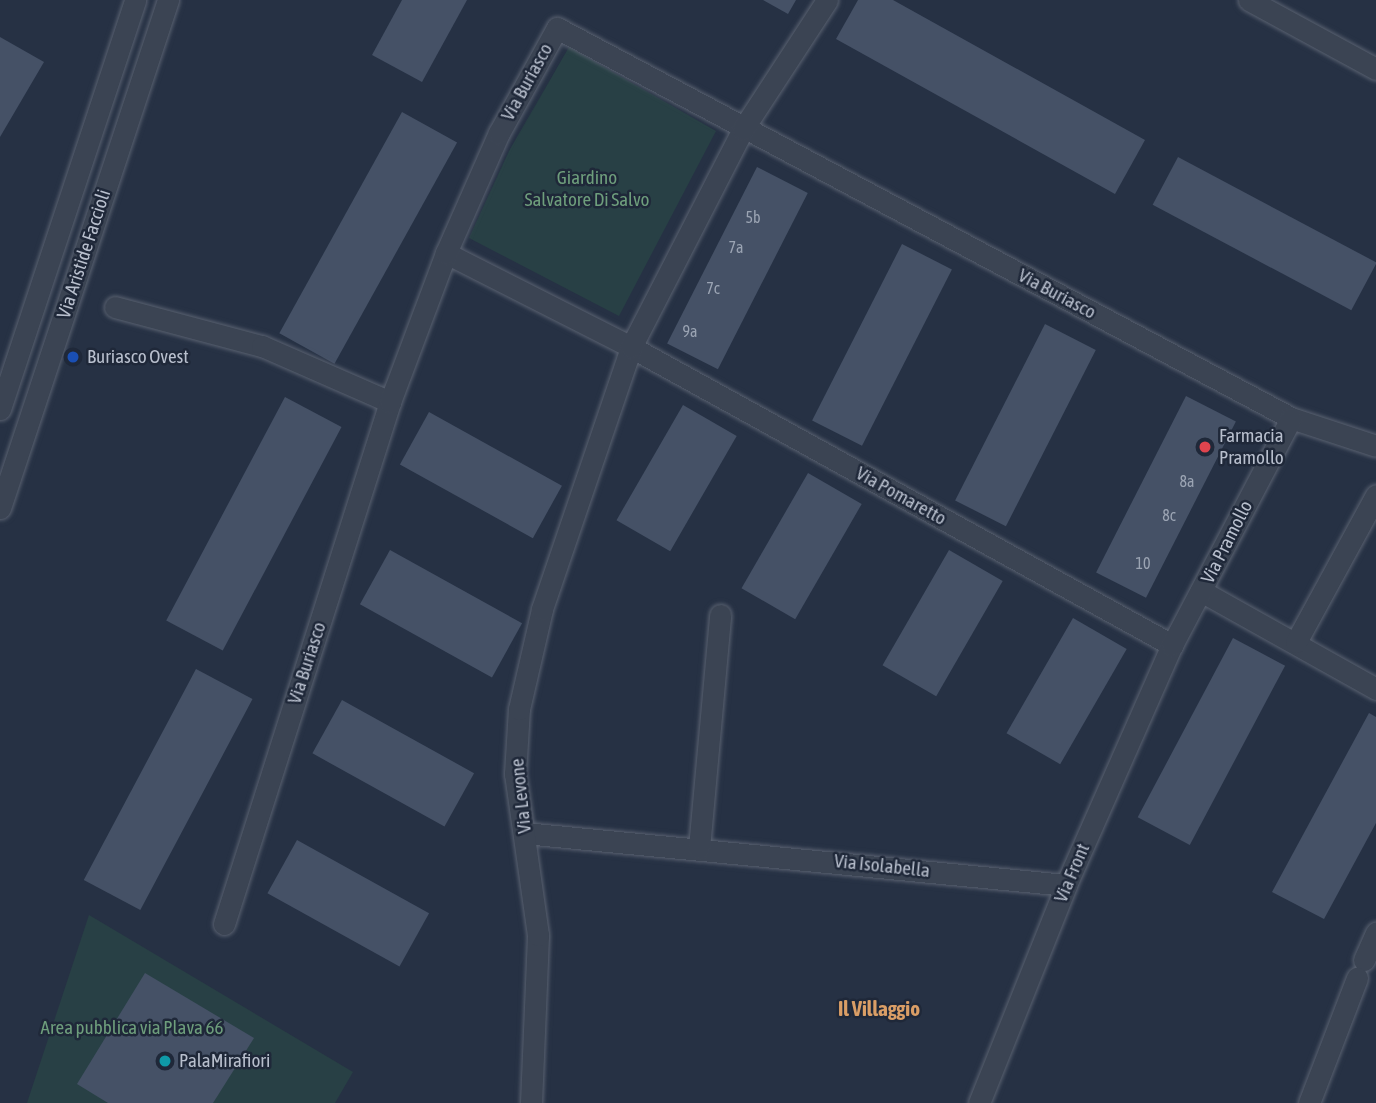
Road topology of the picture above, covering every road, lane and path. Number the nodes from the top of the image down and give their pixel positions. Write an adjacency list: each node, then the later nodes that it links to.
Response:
1 (135, 0): 11 (street, Via Aristide Faccioli)
2 (168, 0): 15 (street, Via Aristide Faccioli)
3 (827, 0): 6 (street)
4 (1249, 0): 5 (street)
5 (1376, 69)
6 (743, 129): 7 (street, Via Buriasco); 9 (street); 12 (street, Via Buriasco)
7 (446, 253): 9 (street); 10 (street, Via Buriasco)
8 (115, 307): 10 (street)
9 (631, 347): 19 (street, Via Pomaretto); 21 (street, Via Levone)
10 (390, 402): 24 (street, Via Buriasco)
11 (0, 409)
12 (1291, 418): 13 (street, Via Buriasco); 16 (street, Via Pramollo)
13 (1376, 446)
14 (1376, 495): 18 (street)
15 (0, 508)
16 (1201, 592): 18 (street, Via Pramollo); 19 (street, Via Pramollo)
17 (720, 615): 22 (street)
18 (1296, 642): 20 (street, Via Pramollo)
19 (1172, 645): 23 (street, Via Front)
20 (1376, 689)
21 (524, 833): 22 (street, Via Isolabella); 26 (street, Via Levone)
22 (699, 848): 23 (street, Via Isolabella)
23 (1066, 885): 27 (street, Via Front)
24 (224, 924)
25 (1376, 933): 28 (street)
26 (531, 1103)
27 (979, 1103)
28 (1309, 1103)

